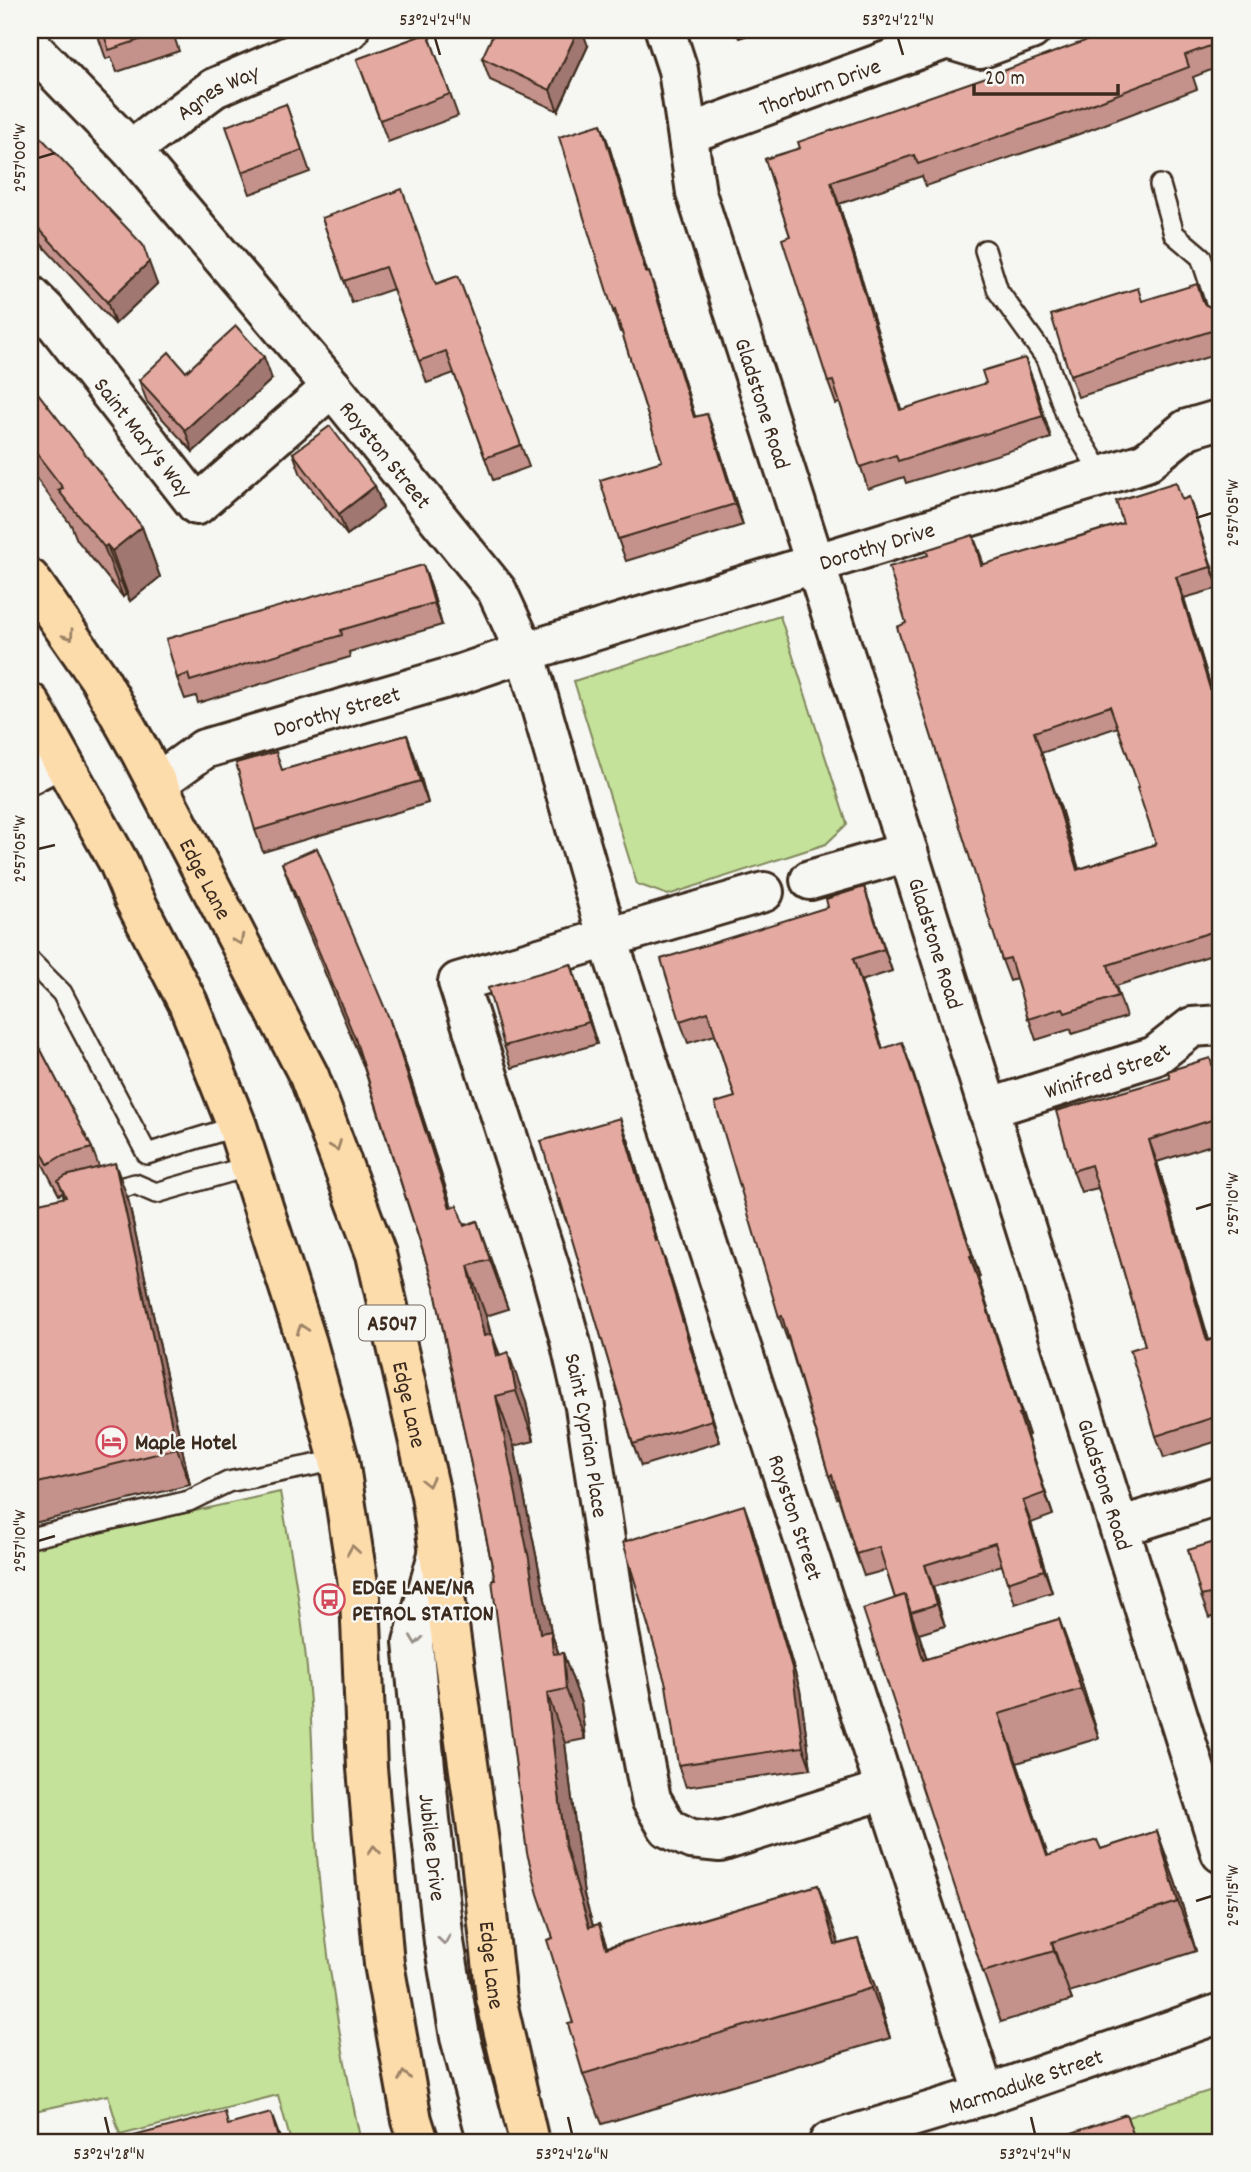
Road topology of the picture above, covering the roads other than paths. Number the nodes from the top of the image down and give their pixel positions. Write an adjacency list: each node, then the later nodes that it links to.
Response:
1 (349, 30): 7 (street, Agnes Way)
2 (665, 30): 6 (street, Gladstone Road)
3 (1031, 30): 4 (street, Thorburn Drive)
4 (946, 34): 6 (street, Thorburn Drive)
5 (30, 46): 7 (street, Royston Street)
6 (688, 134): 15 (street, Gladstone Road)
7 (131, 150): 12 (street, Royston Street)
8 (1160, 185): 11 (lane)
9 (985, 250): 14 (lane)
10 (30, 295): 12 (street, Saint Mary's Way)
11 (1221, 317)
12 (332, 387): 17 (street, Royston Street)
13 (1221, 419): 14 (street, Dorothy Drive)
14 (1103, 476): 15 (street, Dorothy Drive)
15 (816, 565): 17 (street, Dorothy Drive); 21 (street, Gladstone Road)
16 (30, 579): 20 (highway, Edge Lane / A5047, one-way to 20)
17 (525, 652): 20 (street, Dorothy Street); 24 (street, Royston Street)
18 (30, 703): 19 (highway)
19 (45, 766): 28 (highway)
20 (157, 783): 35 (highway, Edge Lane / A5047, one-way to 35)
21 (908, 852): 22 (street); 27 (street, Gladstone Road)
22 (810, 880)
23 (764, 892): 24 (street)
24 (608, 939): 36 (street, Royston Street); 36 (street, Saint Cyprian Place)
25 (30, 961): 28 (lane)
26 (1221, 1025): 27 (street, Winifred Street)
27 (987, 1109): 33 (street, Gladstone Road)
28 (237, 1126): 29 (highway)
29 (250, 1166): 30 (lane); 31 (highway, one-way to 29)
30 (86, 1197)
31 (339, 1460): 34 (lane); 40 (highway, one-way to 31)
32 (1221, 1495): 33 (street)
33 (1119, 1527): 37 (street, Gladstone Road)
34 (30, 1538)
35 (439, 1551): 41 (street, Jubilee Drive, one-way to 41); 42 (highway, Edge Lane / A5047)
36 (884, 1790): 39 (street, Royston Street)
37 (1221, 1853)
38 (1221, 2013): 39 (street, Marmaduke Street)
39 (985, 2095): 43 (street, Marmaduke Street)
40 (419, 2142)
41 (488, 2142)
42 (529, 2142)
43 (829, 2142)

